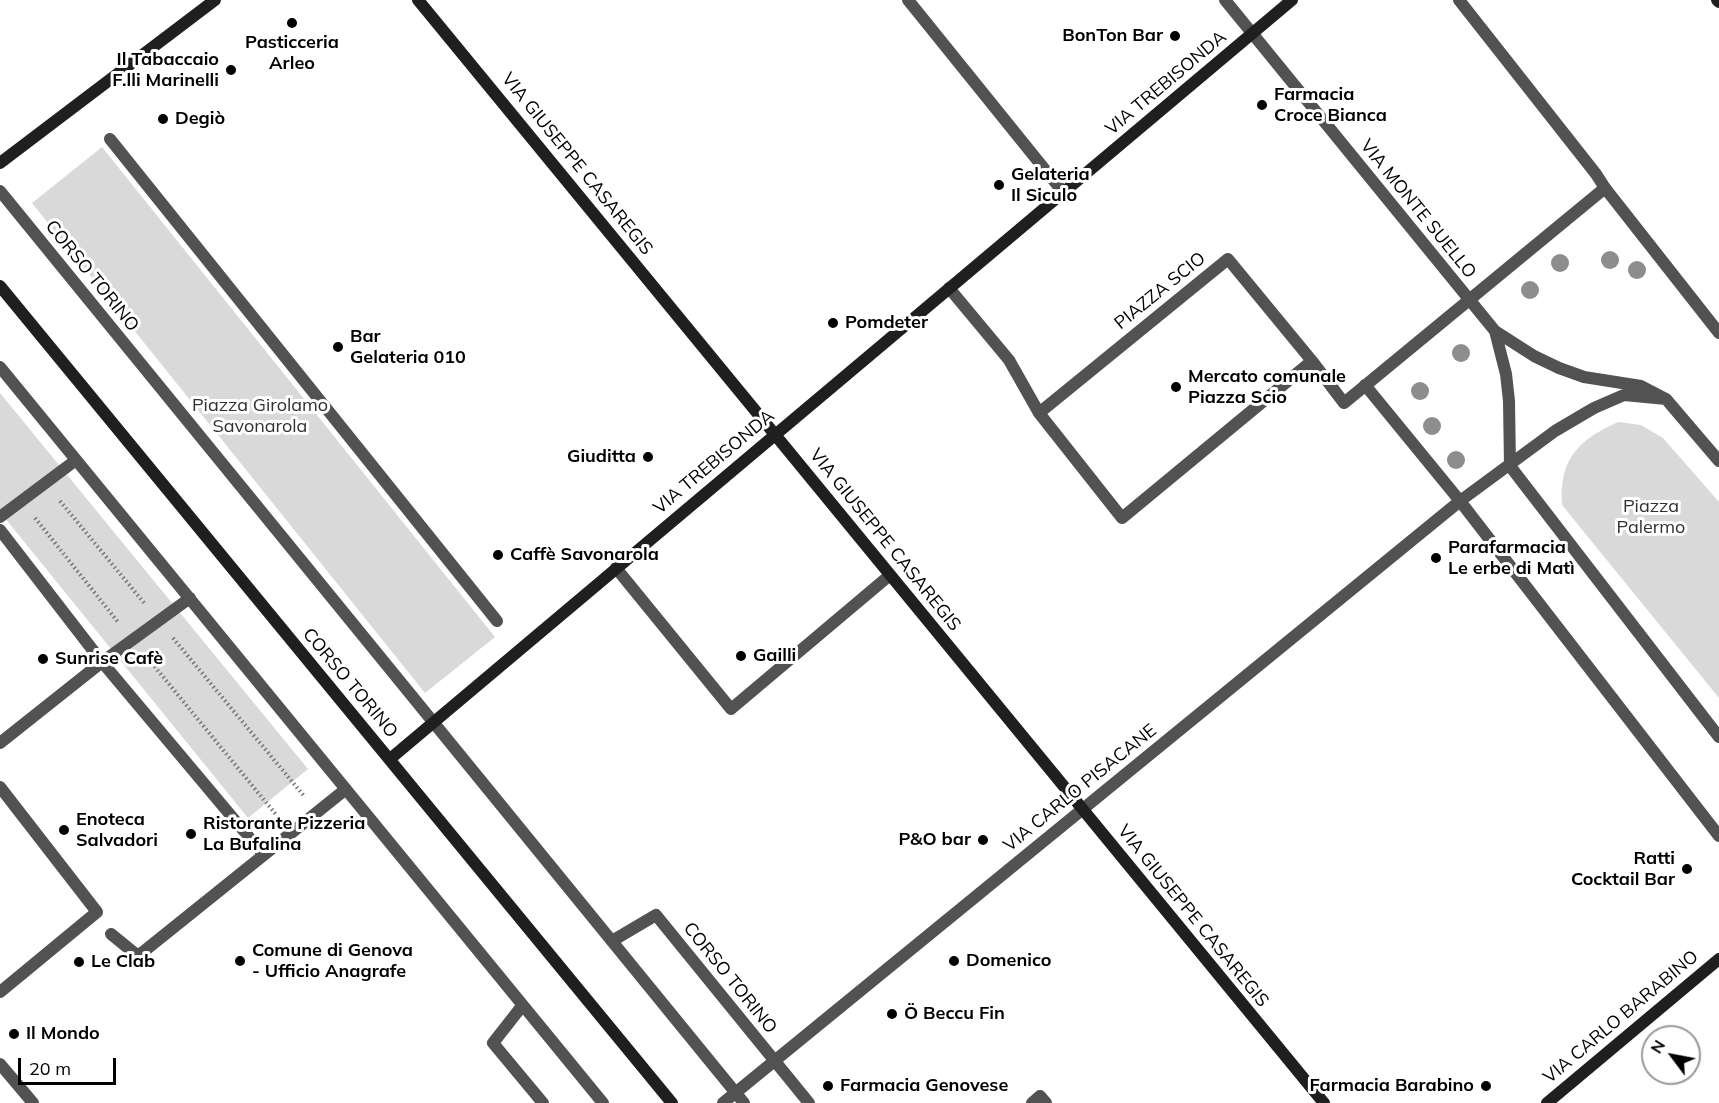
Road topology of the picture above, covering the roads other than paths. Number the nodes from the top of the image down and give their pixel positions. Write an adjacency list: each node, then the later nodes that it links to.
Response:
1 (215, 0): 9 (street)
2 (418, 0): 23 (street, VIA GIUSEPPE CASAREGIS)
3 (908, 0): 12 (street)
4 (1226, 0): 7 (street, VIA MONTE SUELLO)
5 (1292, 0): 7 (street, VIA TREBISONDA)
6 (1459, 0): 10 (street)
7 (1252, 34): 12 (street, VIA TREBISONDA); 15 (street, VIA MONTE SUELLO)
8 (110, 139): 33 (street)
9 (0, 164)
10 (1605, 188): 15 (street); 17 (street)
11 (0, 191): 35 (street, CORSO TORINO)
12 (1063, 192): 14 (street, VIA TREBISONDA)
13 (0, 286): 38 (street, CORSO TORINO)
14 (949, 288): 22 (street); 23 (street, VIA TREBISONDA)
15 (1469, 300): 16 (street); 20 (street)
16 (1495, 331): 21 (street); 26 (street)
17 (1719, 333)
18 (1312, 361): 20 (street, PIAZZA SCIO); 22 (street, PIAZZA SCIO); 22 (street)
19 (0, 367): 24 (street)
20 (1365, 386): 27 (street)
21 (1666, 399): 25 (street); 26 (street)
22 (1039, 413)
23 (776, 434): 30 (street, VIA TREBISONDA); 31 (street, VIA GIUSEPPE CASAREGIS)
24 (76, 460): 28 (street); 32 (street)
25 (1719, 461)
26 (1510, 466): 27 (street); 36 (street)
27 (1460, 501): 41 (street, VIA CARLO PISACANE); 42 (street)
28 (0, 517)
29 (0, 530): 34 (street)
30 (616, 568): 31 (street); 35 (street, VIA TREBISONDA)
31 (890, 575): 41 (street, VIA GIUSEPPE CASAREGIS)
32 (190, 598): 34 (street); 40 (street)
33 (497, 621)
34 (102, 662): 37 (street); 43 (street)
35 (435, 722): 38 (street, VIA TREBISONDA); 45 (street, CORSO TORINO)
36 (1719, 737)
37 (0, 743)
38 (390, 759): 55 (street, CORSO TORINO)
39 (0, 788): 47 (street)
40 (346, 789): 43 (street); 48 (street)
41 (1082, 809): 49 (street, VIA CARLO PISACANE); 61 (street, VIA GIUSEPPE CASAREGIS)
42 (1719, 836)
43 (264, 855): 44 (street)
44 (111, 934)
45 (612, 941): 49 (street, CORSO TORINO); 51 (street, CORSO TORINO)
46 (1719, 959): 62 (street, VIA CARLO BARABINO)
47 (0, 992)
48 (522, 1006): 53 (street); 54 (street)
49 (775, 1061): 51 (street, VIA CARLO PISACANE); 58 (street, CORSO TORINO)
50 (0, 1064): 52 (street)
51 (736, 1092): 56 (street, VIA CARLO PISACANE); 57 (street, CORSO TORINO)
52 (33, 1103)
53 (543, 1103)
54 (603, 1103)
55 (672, 1103)
56 (723, 1103)
57 (744, 1103)
58 (809, 1103)
59 (1032, 1103): 60 (street)
60 (1046, 1103)
61 (1324, 1103)
62 (1547, 1103)

